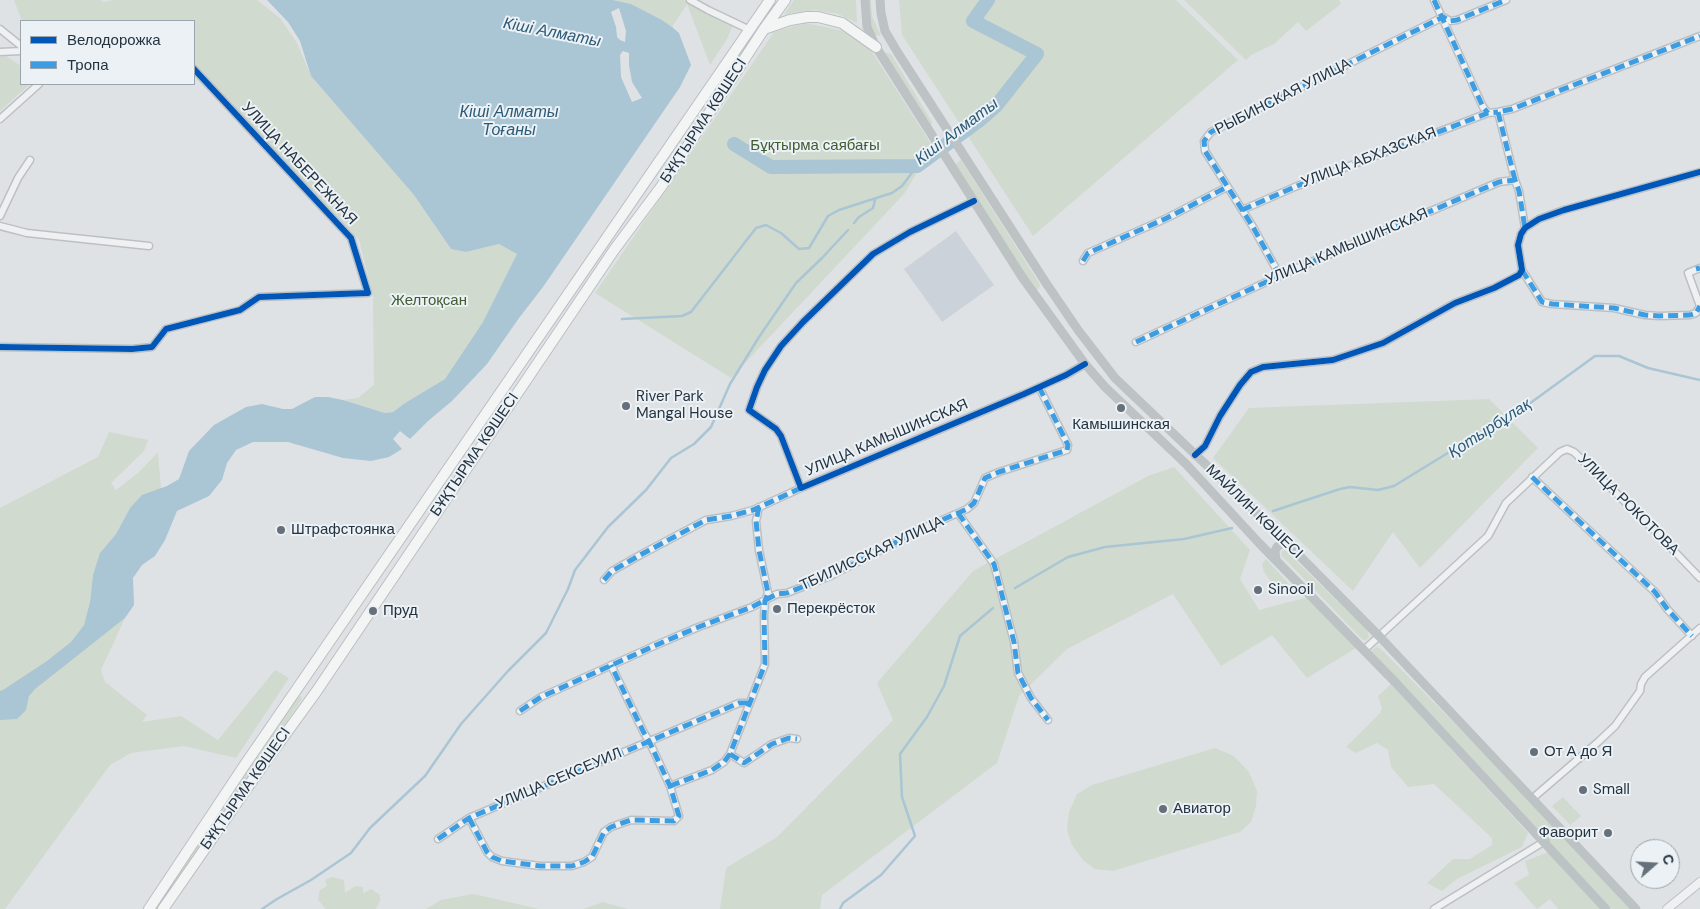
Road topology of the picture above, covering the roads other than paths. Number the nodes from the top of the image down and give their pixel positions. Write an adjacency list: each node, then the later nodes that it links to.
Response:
1 (690, 0): 11 (street)
2 (770, 0): 11 (main road, БҰҚТЫРМА КӨШЕСІ)
3 (785, 0): 10 (main road, БҰҚТЫРМА КӨШЕСІ)
4 (864, 0): 14 (main road, МАЙЛИН КӨШЕСІ)
5 (880, 0): 41 (main road, МАЙЛИН КӨШЕСІ)
6 (1434, 0): 8 (street)
7 (1506, 0): 8 (street, РЫБИНСКАЯ УЛИЦА)
8 (1443, 17): 20 (street); 25 (street, РЫБИНСКАЯ УЛИЦА)
9 (0, 29): 13 (street)
10 (764, 29): 14 (main road); 57 (main road, БҰҚТЫРМА КӨШЕСІ)
11 (750, 30): 56 (main road, БҰҚТЫРМА КӨШЕСІ)
12 (1700, 36): 19 (street, УЛИЦА АБХАЗСКАЯ)
13 (20, 45)
14 (876, 47): 26 (main road, МАЙЛИН КӨШЕСІ)
15 (20, 51): 16 (street)
16 (0, 52)
17 (195, 71): 38 (street, УЛИЦА НАБЕРЕЖНАЯ)
18 (38, 85): 21 (street)
19 (1498, 112): 20 (street, УЛИЦА АБХАЗСКАЯ); 24 (street)
20 (1488, 113): 27 (street, УЛИЦА АБХАЗСКАЯ)
21 (0, 119)
22 (30, 160): 28 (street)
23 (1700, 172): 30 (street)
24 (1515, 180): 30 (street); 35 (street, УЛИЦА КАМЫШИНСКАЯ)
25 (1227, 187): 27 (street, РЫБИНСКАЯ УЛИЦА); 32 (street)
26 (974, 201): 39 (main road, МАЙЛИН КӨШЕСІ); 43 (street, УЛИЦА КАМЫШИНСКАЯ)
27 (1242, 210): 35 (street, РЫБИНСКАЯ УЛИЦА)
28 (0, 216)
29 (0, 226): 31 (street)
30 (1524, 228): 34 (street)
31 (149, 246)
32 (1083, 261)
33 (1698, 269): 36 (street)
34 (1522, 270): 36 (street); 41 (street)
35 (1280, 276): 37 (street, УЛИЦА КАМЫШИНСКАЯ)
36 (1700, 306)
37 (1136, 342)
38 (0, 347)
39 (1085, 364): 40 (street, УЛИЦА КАМЫШИНСКАЯ); 47 (main road, МАЙЛИН КӨШЕСІ)
40 (1040, 387): 43 (street, УЛИЦА КАМЫШИНСКАЯ); 45 (street, ТБИЛИССКАЯ УЛИЦА)
41 (1195, 455): 46 (main road, МАЙЛИН КӨШЕСІ)
42 (1532, 477): 48 (street, УЛИЦА РОКОТОВА); 52 (street, УЛИЦА РОКОТОВА); 53 (street)
43 (801, 488): 44 (street, УЛИЦА КАМЫШИНСКАЯ)
44 (759, 507): 49 (street, УЛИЦА КАМЫШИНСКАЯ); 50 (street)
45 (958, 513): 50 (street, ТБИЛИССКАЯ УЛИЦА); 60 (street)
46 (1287, 543): 47 (main road); 52 (main road, МАЙЛИН КӨШЕСІ)
47 (1276, 560): 54 (main road, МАЙЛИН КӨШЕСІ)
48 (1700, 578)
49 (604, 580)
50 (765, 601): 55 (street, ТБИЛИССКАЯ УЛИЦА); 58 (street)
51 (1700, 628): 53 (street)
52 (1378, 636): 54 (street, УЛИЦА РОКОТОВА); 65 (main road, МАЙЛИН КӨШЕСІ)
53 (1692, 636): 65 (street)
54 (1364, 650): 68 (main road, МАЙЛИН КӨШЕСІ)
55 (611, 665): 59 (street, ТБИЛИССКАЯ УЛИЦА); 61 (street)
56 (302, 682): 57 (main road); 70 (main road, БҰҚТЫРМА КӨШЕСІ)
57 (316, 692): 71 (main road, БҰҚТЫРМА КӨШЕСІ)
58 (749, 703): 61 (street, УЛИЦА СЕКСЕУИЛ); 63 (street)
59 (520, 711)
60 (1048, 720)
61 (650, 740): 64 (street); 66 (street, УЛИЦА СЕКСЕУИЛ)
62 (797, 740): 63 (street)
63 (730, 754): 64 (street)
64 (670, 786): 66 (street)
65 (1533, 798): 74 (main road, МАЙЛИН КӨШЕСІ)
66 (469, 818): 67 (street, УЛИЦА СЕКСЕУИЛ)
67 (438, 839)
68 (1544, 841): 72 (street); 73 (main road, МАЙЛИН КӨШЕСІ)
69 (1700, 882): 75 (street)
70 (149, 909)
71 (163, 909)
72 (1434, 909)
73 (1606, 909)
74 (1636, 909)
75 (1668, 909)

